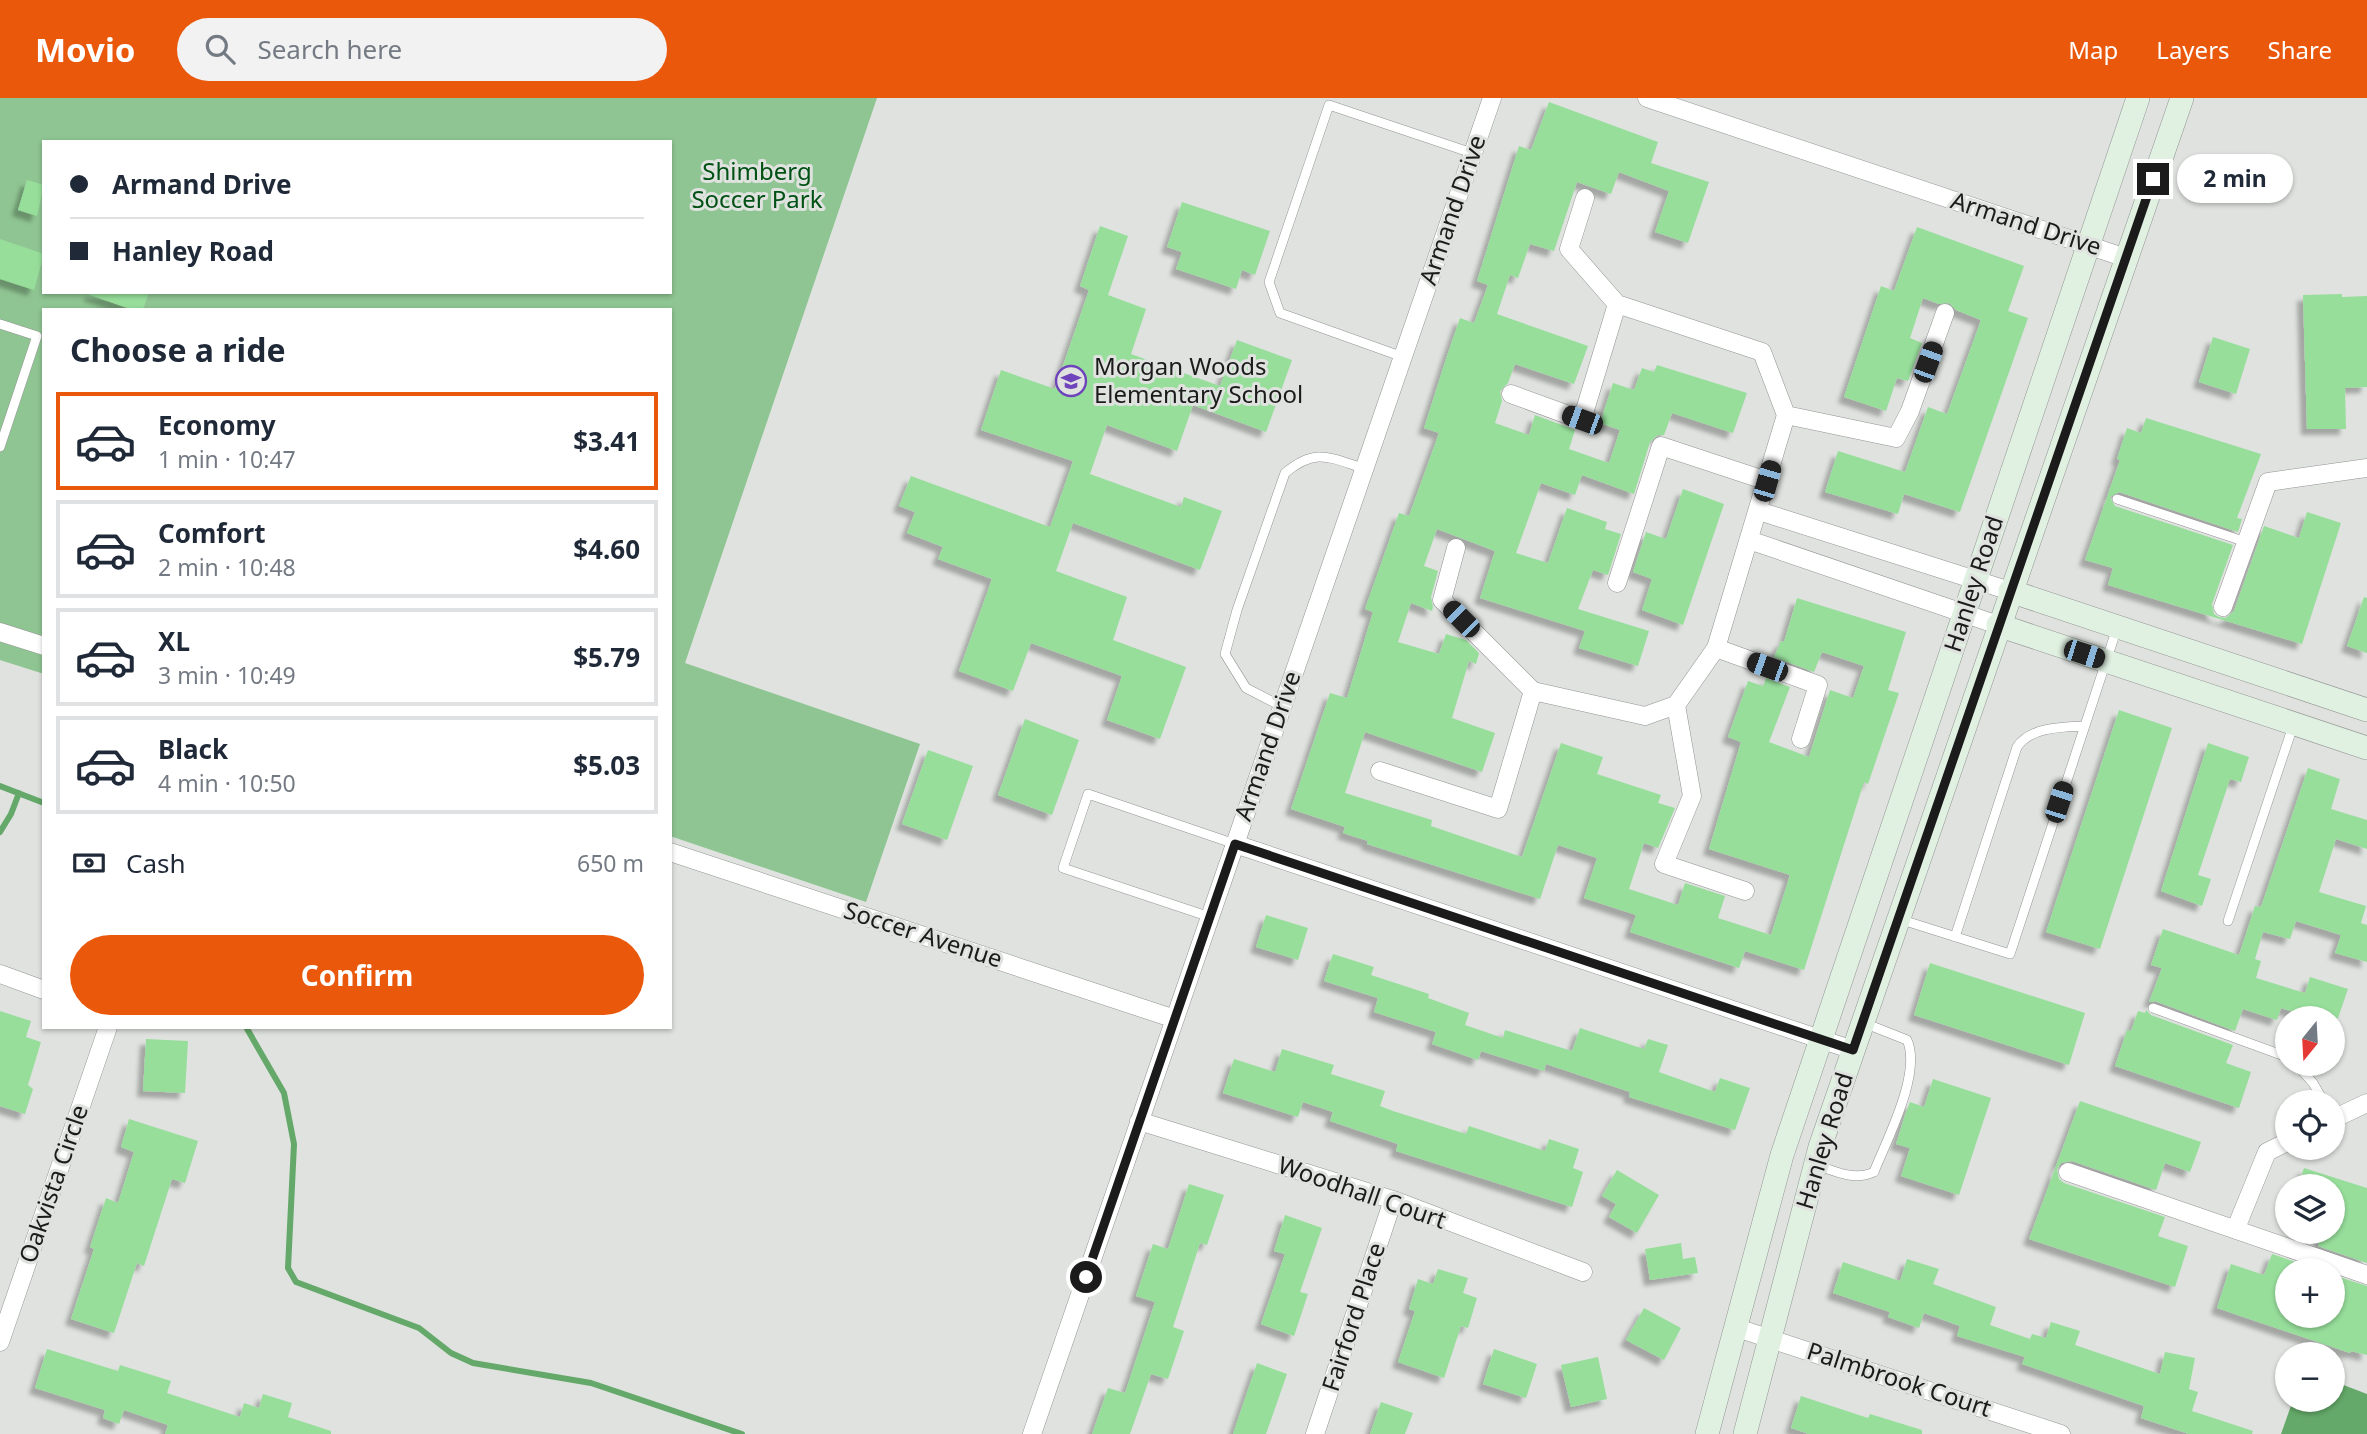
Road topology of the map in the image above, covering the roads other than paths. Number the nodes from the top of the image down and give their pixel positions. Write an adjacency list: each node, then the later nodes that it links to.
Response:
1 (1492, 98): 5 (street, Armand Drive)
2 (1647, 98): 7 (street, Armand Drive)
3 (2138, 98): 7 (main road, Hanley Road)
4 (2182, 98): 8 (main road, Hanley Road)
5 (1472, 153): 12 (street, Armand Drive); 12 (lane)
6 (1585, 198): 9 (street)
7 (2088, 245): 8 (street, Armand Drive); 24 (main road, Hanley Road)
8 (2126, 258): 26 (main road, Hanley Road)
9 (1617, 304): 13 (street); 14 (street)
10 (1945, 313): 14 (street)
11 (0, 324): 15 (lane)
12 (1403, 357): 16 (street, Armand Drive)
13 (1511, 394)
14 (1786, 415): 18 (street)
15 (0, 447)
16 (1363, 468): 37 (street, Armand Drive); 37 (lane)
17 (2367, 468): 22 (street)
18 (1767, 481): 20 (street); 25 (street)
19 (2117, 499): 22 (lane)
20 (1759, 508): 21 (street); 24 (street)
21 (1749, 540): 28 (street); 33 (street)
22 (2246, 542): 27 (street)
23 (1456, 548): 35 (street)
24 (1975, 579): 26 (street); 28 (main road, Hanley Road)
25 (1617, 583)
26 (2010, 590): 29 (main road, Hanley Road); 30 (main road)
27 (2223, 607)
28 (1964, 614): 29 (street); 57 (main road, Hanley Road)
29 (1998, 625): 34 (main road); 48 (main road, Hanley Road)
30 (2118, 627): 34 (lane); 38 (main road)
31 (0, 632): 32 (street)
32 (42, 645)
33 (1716, 648): 36 (street); 41 (street)
34 (2105, 661): 39 (main road); 40 (lane)
35 (1533, 691): 36 (street); 43 (street)
36 (1676, 705): 46 (street)
37 (1281, 706): 44 (street, Armand Drive)
38 (2367, 710)
39 (2294, 724): 42 (main road); 49 (lane)
40 (2084, 726): 50 (lane); 50 (lane)
41 (1801, 739)
42 (2367, 748)
43 (1380, 771)
44 (1235, 844): 47 (street, Armand Drive); 47 (lane); 57 (street)
45 (672, 853): 54 (street, Soccer Avenue)
46 (1745, 891)
47 (1211, 917): 54 (street, Armand Drive)
48 (1899, 919): 50 (lane); 55 (main road, Hanley Road)
49 (2228, 921)
50 (1955, 937)
51 (0, 974): 52 (street)
52 (42, 989)
53 (2152, 1008): 59 (lane)
54 (1175, 1018): 62 (street, Armand Drive)
55 (1864, 1023): 58 (main road, Hanley Road); 64 (lane)
56 (107, 1029): 72 (street, Oakvista Circle)
57 (1820, 1039): 58 (street); 70 (main road, Hanley Road)
58 (1853, 1050): 64 (main road, Hanley Road)
59 (2275, 1053)
60 (2367, 1102): 61 (street)
61 (2345, 1113)
62 (1139, 1121): 66 (street, Woodhall Court); 73 (street, Armand Drive)
63 (2275, 1148): 67 (street)
64 (1815, 1164): 71 (main road, Hanley Road)
65 (2068, 1172): 67 (street)
66 (1393, 1200): 68 (street, Woodhall Court); 74 (street, Fairford Place)
67 (2236, 1228): 69 (street)
68 (1583, 1272)
69 (2367, 1275)
70 (1737, 1328): 71 (street, Palmbrook Court); 75 (main road, Hanley Road)
71 (1770, 1338): 76 (main road, Hanley Road); 77 (street, Palmbrook Court)
72 (0, 1342)
73 (1032, 1434)
74 (1315, 1434)
75 (1707, 1434)
76 (1745, 1434)
77 (2061, 1434)

